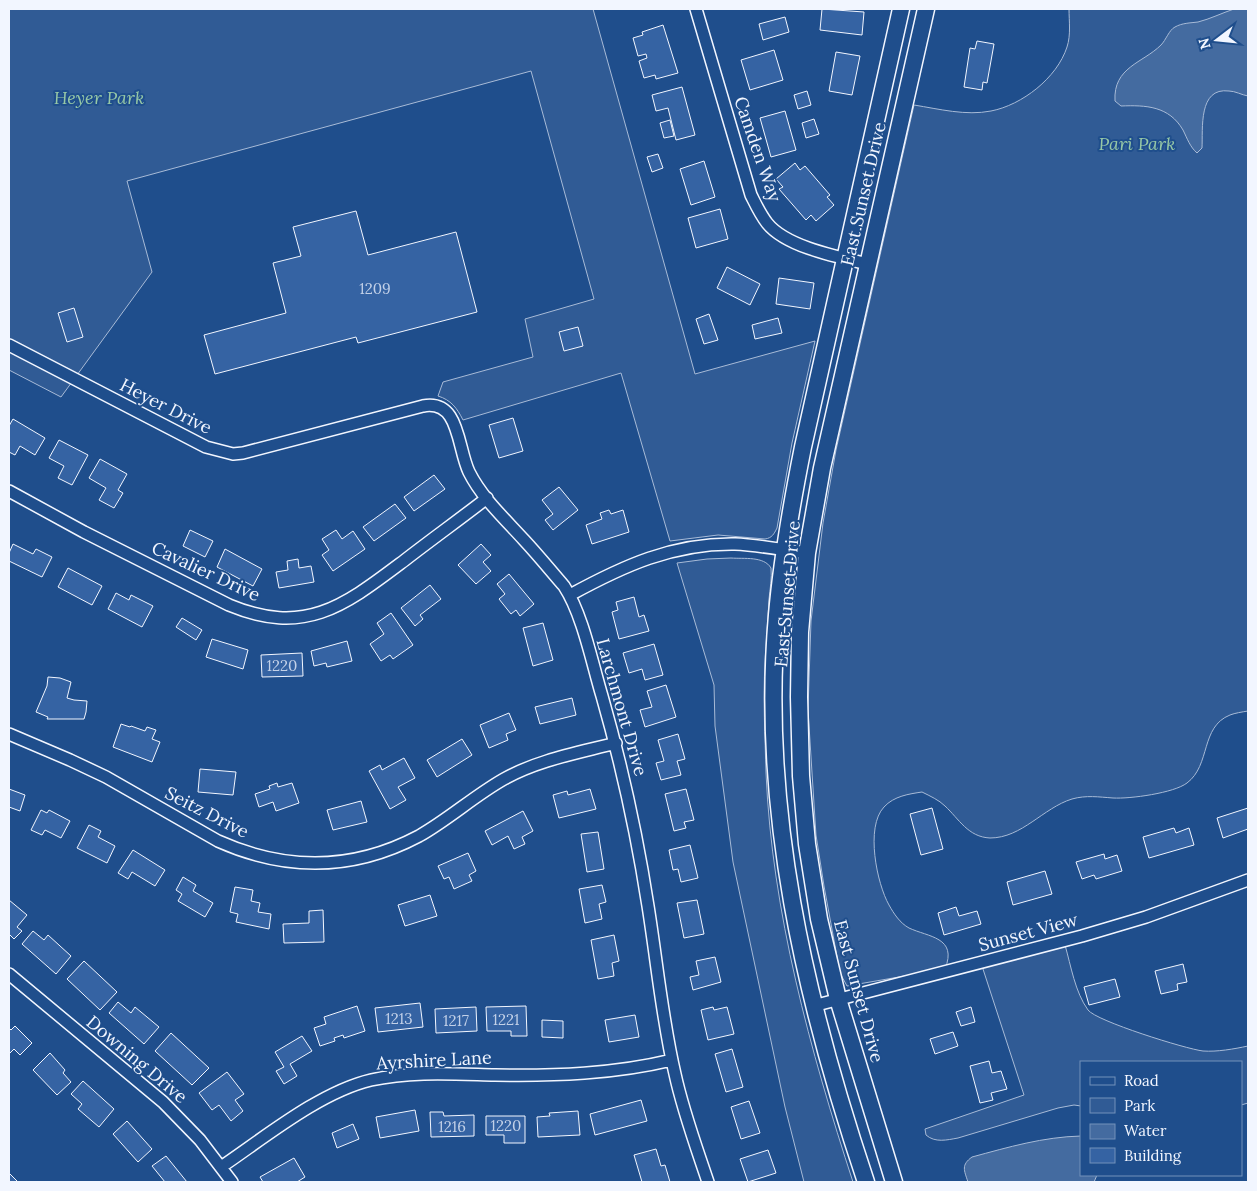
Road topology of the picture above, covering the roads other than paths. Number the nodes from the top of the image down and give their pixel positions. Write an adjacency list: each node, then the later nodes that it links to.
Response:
1 (696, 9): 4 (street, Camden Way)
2 (901, 9): 4 (main road, East Sunset Drive)
3 (926, 9): 5 (main road, East Sunset Drive)
4 (845, 258): 5 (street, Camden Way); 10 (main road, East Sunset Drive)
5 (868, 264): 11 (main road, East Sunset Drive)
6 (9, 344): 7 (street, Heyer Drive)
7 (316, 434): 9 (street, Larchmont Drive)
8 (9, 491): 9 (street, Cavalier Drive)
9 (487, 498): 12 (street, Larchmont Drive)
10 (784, 550): 11 (street); 12 (street); 18 (main road, East Sunset Drive)
11 (807, 553): 17 (main road, East Sunset Drive)
12 (570, 595): 14 (street, Larchmont Drive)
13 (9, 734): 14 (street, Seitz Drive)
14 (616, 743): 19 (street, Larchmont Drive)
15 (1248, 880): 17 (street, Sunset View)
16 (9, 974): 20 (street, Downing Drive)
17 (838, 999): 18 (street, Sunset View); 24 (main road, East Sunset Drive)
18 (813, 1006): 23 (main road, East Sunset Drive)
19 (672, 1060): 20 (street, Ayrshire Lane); 22 (street, Larchmont Drive)
20 (221, 1167): 21 (street, Downing Drive)
21 (232, 1182)
22 (708, 1182)
23 (866, 1182)
24 (894, 1182)

